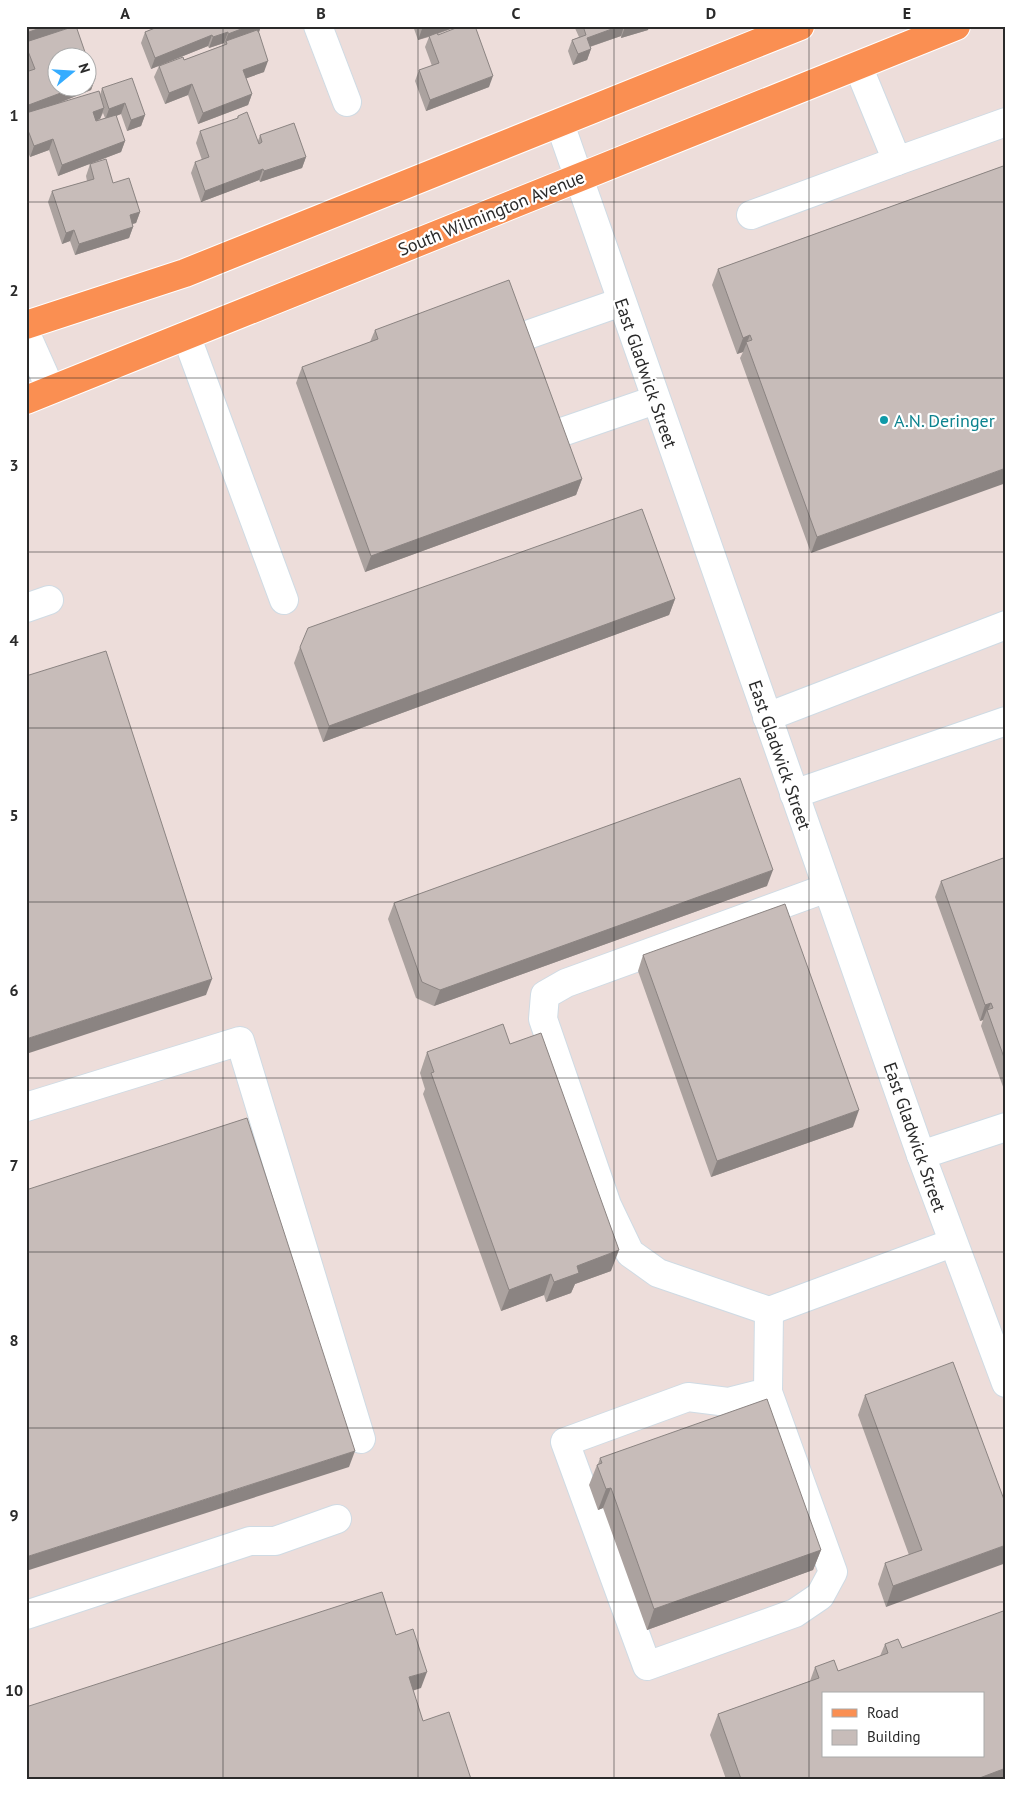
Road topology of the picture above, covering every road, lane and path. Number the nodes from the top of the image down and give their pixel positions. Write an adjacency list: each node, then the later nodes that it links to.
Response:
1 (318, 26): 5 (street)
2 (800, 26): 7 (main road)
3 (956, 26): 4 (main road, South Wilmington Avenue)
4 (858, 66): 8 (street); 9 (main road, South Wilmington Avenue)
5 (347, 102)
6 (1006, 122): 8 (street)
7 (560, 124): 9 (street, East Gladwick Street); 12 (main road)
8 (897, 161): 10 (street)
9 (578, 179): 11 (street, East Gladwick Street); 14 (main road, South Wilmington Avenue)
10 (751, 215)
11 (621, 302): 15 (street); 17 (street, East Gladwick Street)
12 (26, 325)
13 (26, 334): 16 (street)
14 (186, 334): 16 (main road, South Wilmington Avenue); 19 (street)
15 (530, 334)
16 (38, 395)
17 (655, 400): 18 (street); 21 (street, East Gladwick Street)
18 (562, 432)
19 (284, 600)
20 (1006, 625): 21 (street)
21 (767, 717): 23 (street, East Gladwick Street)
22 (1006, 721): 23 (street)
23 (794, 794): 24 (street, East Gladwick Street)
24 (828, 888): 27 (street, East Gladwick Street); 29 (street)
25 (26, 1107): 32 (street)
26 (1006, 1127): 27 (street)
27 (921, 1155): 28 (street, East Gladwick Street)
28 (952, 1243): 29 (street); 30 (street, East Gladwick Street)
29 (769, 1311): 31 (street)
30 (1006, 1383)
31 (768, 1392): 31 (street)
32 (361, 1439)
33 (338, 1519): 34 (street)
34 (26, 1615)

